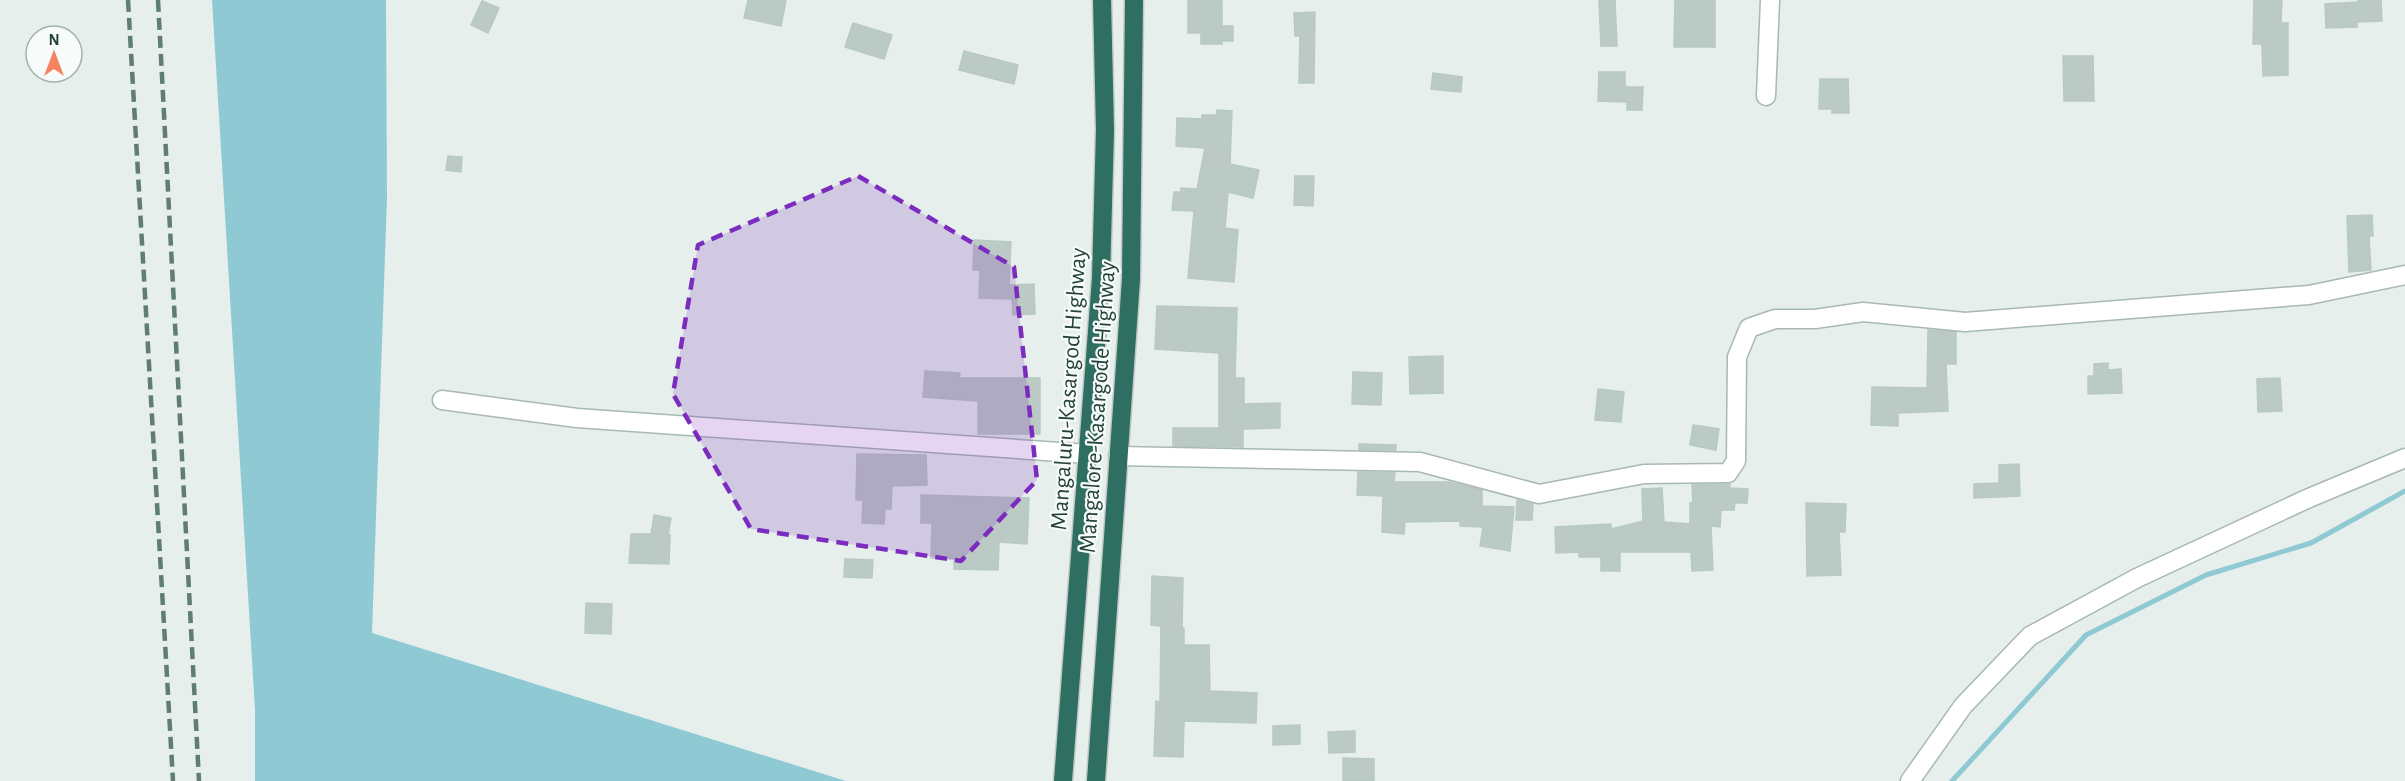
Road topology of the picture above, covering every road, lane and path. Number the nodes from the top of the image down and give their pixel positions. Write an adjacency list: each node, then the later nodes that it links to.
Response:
1 (1102, 0): 7 (highway, Mangaluru-Kasargod Highway)
2 (1134, 0): 8 (highway, Mangalore-Kasargode Highway)
3 (1770, 0): 4 (street)
4 (1766, 96)
5 (2405, 275): 8 (street)
6 (442, 400): 7 (street)
7 (1088, 454): 10 (highway, Mangaluru-Kasargod Highway)
8 (1118, 456): 11 (highway, Mangalore-Kasargode Highway)
9 (2405, 458): 12 (street)
10 (1063, 781)
11 (1096, 781)
12 (1910, 781)

